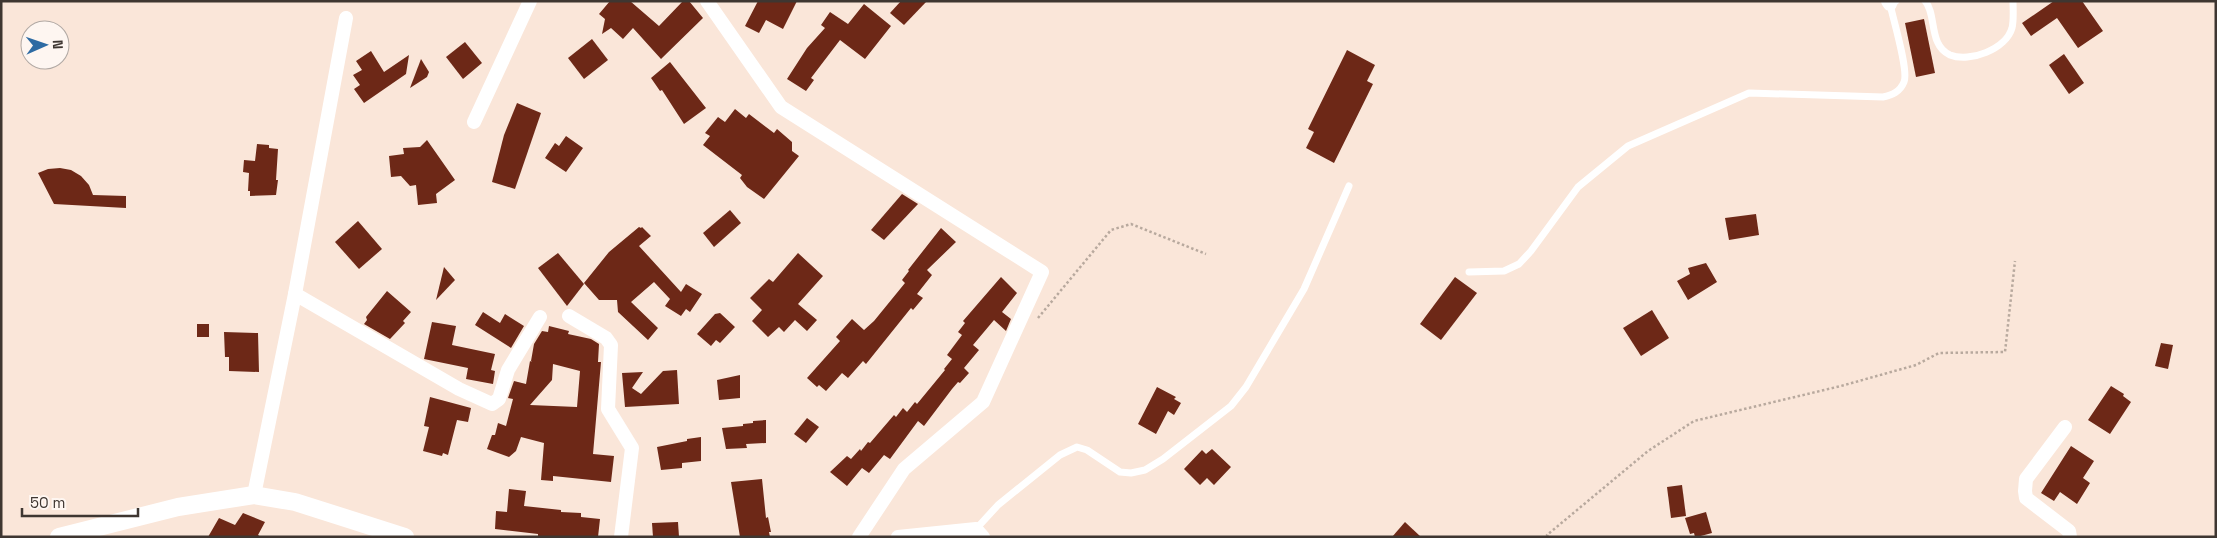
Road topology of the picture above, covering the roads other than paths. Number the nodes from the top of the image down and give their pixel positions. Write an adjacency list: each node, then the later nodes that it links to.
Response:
1 (530, 1): 7 (street)
2 (707, 1): 19 (street)
3 (1925, 1): 4 (lane)
4 (2013, 1)
5 (1891, 2): 9 (lane)
6 (346, 18): 10 (street)
7 (474, 122)
8 (1349, 186): 15 (lane)
9 (1469, 272)
10 (295, 294): 12 (street); 14 (street)
11 (569, 316): 18 (street)
12 (540, 317)
13 (2065, 427): 21 (street)
14 (254, 495): 16 (street); 17 (street)
15 (980, 533): 20 (street)
16 (59, 537)
17 (405, 537)
18 (622, 537)
19 (859, 537)
20 (898, 537)
21 (2070, 537)

